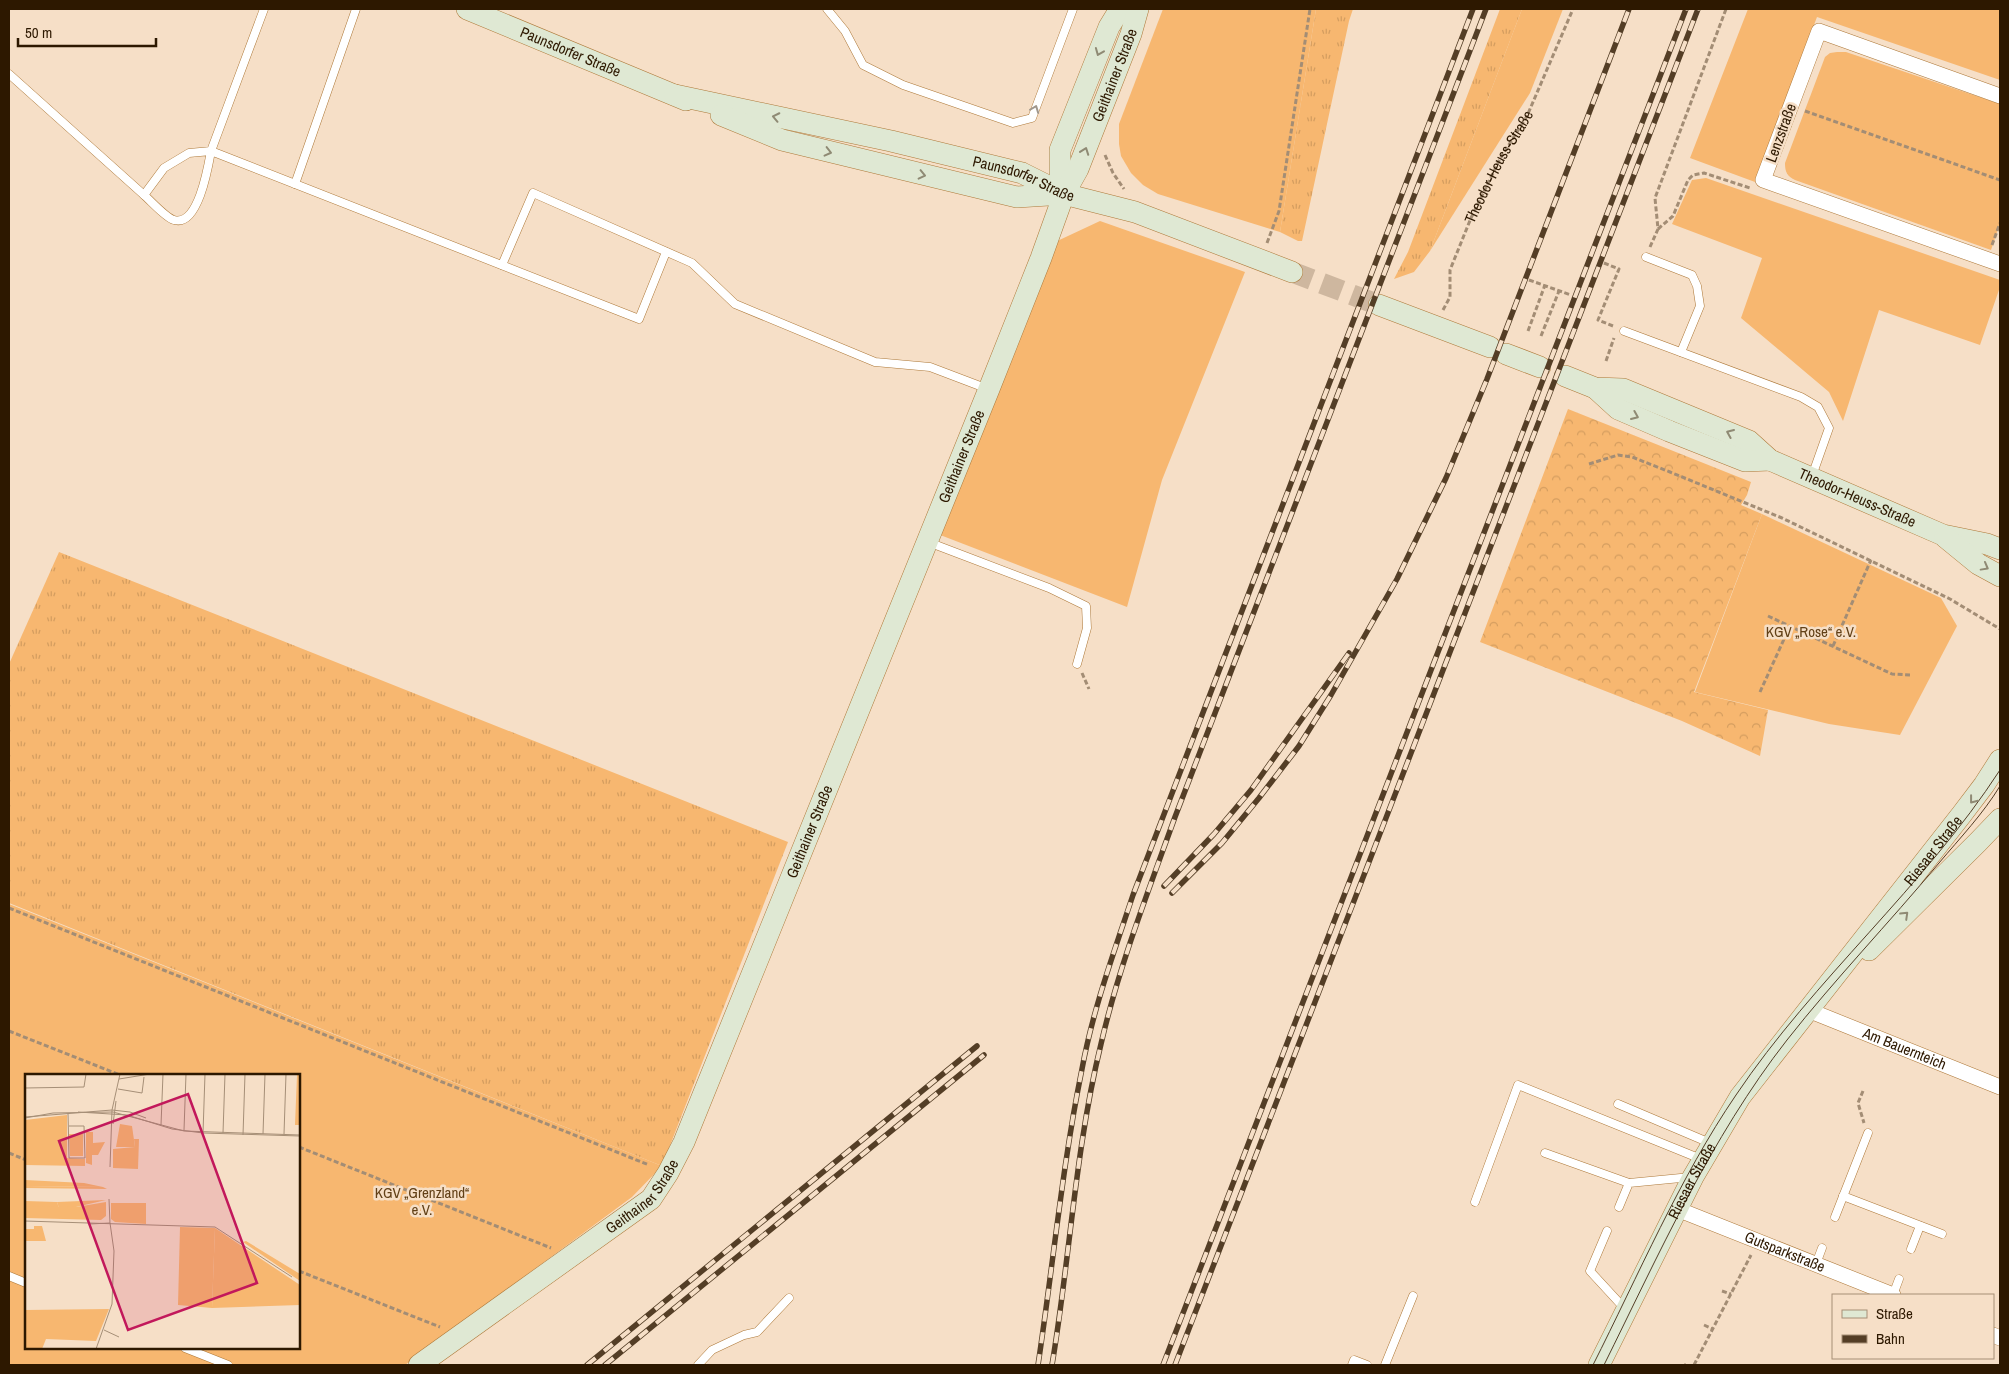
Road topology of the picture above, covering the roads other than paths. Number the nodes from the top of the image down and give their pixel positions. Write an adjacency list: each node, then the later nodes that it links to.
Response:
1 (264, 9): 10 (lane)
2 (356, 9): 11 (lane)
3 (467, 9): 12 (main road, Paunsdorfer Straße)
4 (827, 9): 5 (lane, one-way to 5)
5 (1073, 9)
6 (1120, 9): 12 (main road, Geithainer Straße, one-way to 12)
7 (1138, 9): 12 (main road, Geithainer Straße, one-way to 7)
8 (9, 74): 13 (lane)
9 (2000, 96): 16 (street, Lenzstraße)
10 (211, 151): 11 (lane); 13 (lane); 13 (lane)
11 (295, 184): 17 (lane)
12 (1064, 194): 18 (main road); 24 (main road, Geithainer Straße)
13 (144, 195)
14 (666, 252): 17 (lane); 17 (lane); 24 (lane)
15 (1646, 257): 21 (lane)
16 (1994, 262)
17 (502, 266)
18 (1292, 272)
19 (1379, 305): 22 (main road)
20 (1620, 332): 21 (lane)
21 (1681, 352): 25 (lane)
22 (1540, 367)
23 (1565, 376): 25 (main road, Theodor-Heuss-Straße)
24 (989, 389): 27 (main road, Geithainer Straße)
25 (1812, 477): 26 (main road, Theodor-Heuss-Straße)
26 (1943, 535): 28 (main road, Theodor-Heuss-Straße); 29 (main road, Theodor-Heuss-Straße, one-way to 29)
27 (926, 541): 30 (lane); 61 (main road, Geithainer Straße)
28 (2000, 549)
29 (2000, 576)
30 (1077, 664)
31 (2000, 760): 33 (main road, Riesaer Straße, one-way to 33)
32 (2000, 818): 33 (main road, Riesaer Straße, one-way to 32)
33 (1808, 1010): 34 (street, Am Bauernteich); 38 (main road, Riesaer Straße)
34 (2000, 1088)
35 (1618, 1104): 38 (lane)
36 (1868, 1133): 40 (lane)
37 (1545, 1153): 39 (lane)
38 (1703, 1160): 39 (lane); 41 (lane); 43 (main road, Riesaer Straße)
39 (1629, 1183): 42 (lane)
40 (1843, 1196): 44 (lane); 45 (lane)
41 (1474, 1202)
42 (1619, 1207)
43 (1678, 1209): 50 (street, Gutsparkstraße); 58 (main road, Riesaer Straße)
44 (1835, 1217)
45 (1920, 1226): 47 (lane); 49 (lane)
46 (1608, 1231): 58 (lane)
47 (1942, 1234)
48 (1822, 1248): 50 (lane)
49 (1911, 1249)
50 (1816, 1264): 54 (street, Gutsparkstraße)
51 (9, 1276): 53 (lane)
52 (1899, 1279): 55 (lane)
53 (25, 1283)
54 (1891, 1294)
55 (1893, 1294)
56 (1413, 1296): 65 (lane)
57 (789, 1298): 62 (lane)
58 (1626, 1311): 66 (main road, Riesaer Straße)
59 (188, 1349): 60 (lane)
60 (228, 1365)
61 (419, 1365)
62 (698, 1365)
63 (1352, 1365): 64 (lane)
64 (1367, 1365)
65 (1385, 1365)
66 (1599, 1365)

